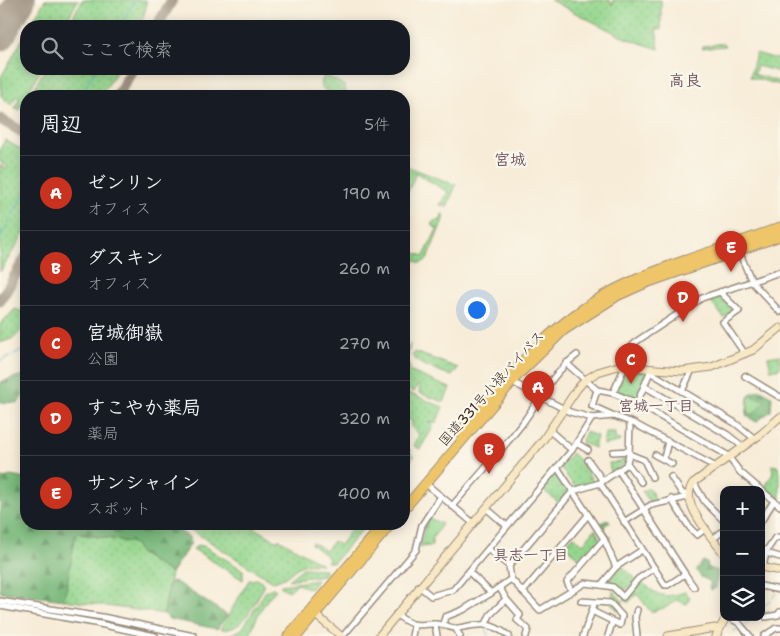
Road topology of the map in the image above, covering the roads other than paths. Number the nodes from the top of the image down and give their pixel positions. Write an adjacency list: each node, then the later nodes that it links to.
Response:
1 (780, 227): 3 (highway, 国道331号小禄バイパス)
2 (780, 236): 3 (highway, 国道331号小禄バイパス)
3 (737, 248): 5 (street); 15 (highway, 国道331号小禄バイパス)
4 (780, 273): 5 (street)
5 (752, 282): 6 (street); 7 (street)
6 (720, 292): 9 (street); 12 (street)
7 (780, 312)
8 (780, 328): 9 (street)
9 (745, 354): 13 (street)
10 (577, 355): 11 (street)
11 (566, 363): 16 (street); 21 (street)
12 (624, 366): 13 (street); 16 (street); 20 (street)
13 (692, 370): 19 (street)
14 (745, 376): 22 (street)
15 (509, 380): 21 (street); 51 (highway, 国道331号小禄バイパス); 55 (highway, 国道331号小禄バイパス)
16 (585, 380): 18 (street); 24 (street)
17 (644, 386): 19 (street); 23 (street); 33 (street)
18 (597, 390): 20 (street); 25 (street)
19 (682, 391): 30 (street)
20 (613, 393): 23 (street)
21 (540, 397): 24 (street); 62 (street)
22 (780, 397)
23 (637, 403): 40 (street)
24 (564, 409): 27 (street); 29 (street)
25 (614, 416): 27 (street); 28 (street)
26 (780, 417): 30 (street)
27 (592, 418): 32 (street)
28 (630, 422): 31 (street); 37 (street)
29 (550, 431): 34 (street); 64 (street)
30 (755, 438): 33 (street)
31 (668, 441): 39 (street); 44 (street)
32 (578, 444): 34 (street); 35 (street)
33 (743, 447): 40 (street)
34 (572, 450): 45 (street)
35 (588, 450)
36 (614, 452): 37 (street)
37 (629, 453): 42 (street); 47 (street)
38 (655, 455): 39 (street)
39 (664, 458): 43 (street)
40 (729, 458): 44 (street); 53 (street)
41 (588, 460): 49 (street)
42 (627, 463): 46 (street); 50 (street)
43 (672, 464)
44 (716, 466): 52 (street)
45 (557, 467): 54 (street); 71 (street)
46 (619, 471): 49 (street); 65 (street)
47 (652, 476)
48 (671, 478): 58 (street)
49 (601, 482): 54 (street); 69 (street)
50 (641, 482)
51 (425, 483): 57 (street); 61 (highway, 国道331号小禄バイパス)
52 (694, 483): 58 (street); 68 (street)
53 (755, 486)
54 (573, 491): 66 (street); 84 (street)
55 (410, 493)
56 (765, 494): 60 (street)
57 (441, 496): 62 (street); 132 (street)
58 (688, 496): 59 (street); 72 (street)
59 (671, 499): 65 (street); 72 (street)
60 (774, 501): 63 (street); 67 (street)
61 (410, 502)
62 (452, 506): 70 (street)
63 (780, 506)
64 (486, 508): 70 (street); 71 (street)
65 (644, 509): 69 (street); 90 (street)
66 (588, 515): 77 (street); 99 (street)
67 (765, 515)
68 (720, 517)
69 (624, 522): 81 (street)
70 (473, 523): 93 (street)
71 (507, 526): 79 (street)
72 (706, 528): 78 (street)
73 (379, 530): 109 (highway)
74 (387, 530): 109 (highway)
75 (723, 531): 78 (street)
76 (780, 537): 82 (street)
77 (604, 539): 85 (street); 97 (street)
78 (713, 539): 80 (street)
79 (488, 549): 84 (street); 89 (street)
80 (720, 549)
81 (642, 550): 85 (street); 86 (street)
82 (765, 551): 83 (street)
83 (780, 557)
84 (509, 566): 91 (street)
85 (616, 567): 92 (street)
86 (654, 568): 90 (street); 92 (street)
87 (765, 568): 88 (street)
88 (780, 571)
89 (469, 572): 93 (street); 100 (street)
90 (685, 574): 94 (street)
91 (512, 579): 96 (street); 99 (street)
92 (601, 585): 97 (street)
93 (419, 586): 111 (street)
94 (694, 587)
95 (765, 587): 98 (street)
96 (500, 588): 100 (street); 101 (street)
97 (570, 590): 99 (street)
98 (780, 590)
99 (523, 592)
100 (491, 593): 119 (street)
101 (506, 599): 113 (street); 118 (street)
102 (0, 601): 122 (street)
103 (581, 602): 104 (street)
104 (594, 604): 108 (street); 116 (street)
105 (0, 606): 128 (street)
106 (526, 610): 113 (street)
107 (638, 610): 141 (street)
108 (592, 611): 116 (street); 139 (street)
109 (313, 612): 130 (highway); 131 (highway); 132 (street)
110 (780, 612): 112 (street)
111 (396, 614): 120 (street); 133 (street)
112 (766, 617)
113 (516, 618): 138 (street)
114 (725, 621): 125 (street)
115 (735, 621): 142 (street)
116 (612, 623): 140 (street)
117 (435, 624): 119 (street); 120 (street); 135 (street)
118 (486, 624): 121 (street); 124 (street)
119 (443, 625): 124 (street)
120 (414, 626): 134 (street)
121 (496, 627): 126 (street); 137 (street)
122 (150, 628): 128 (street); 129 (street)
123 (780, 628): 143 (street)
124 (456, 629): 136 (street)
125 (718, 633): 127 (street)
126 (495, 634)
127 (671, 635)
128 (152, 636)
129 (194, 636)
130 (288, 636)
131 (297, 636)
132 (342, 636)
133 (379, 636)
134 (412, 636)
135 (437, 636)
136 (460, 636)
137 (509, 636)
138 (526, 636)
139 (583, 636)
140 (608, 636)
141 (637, 636)
142 (750, 636)
143 (764, 636)

